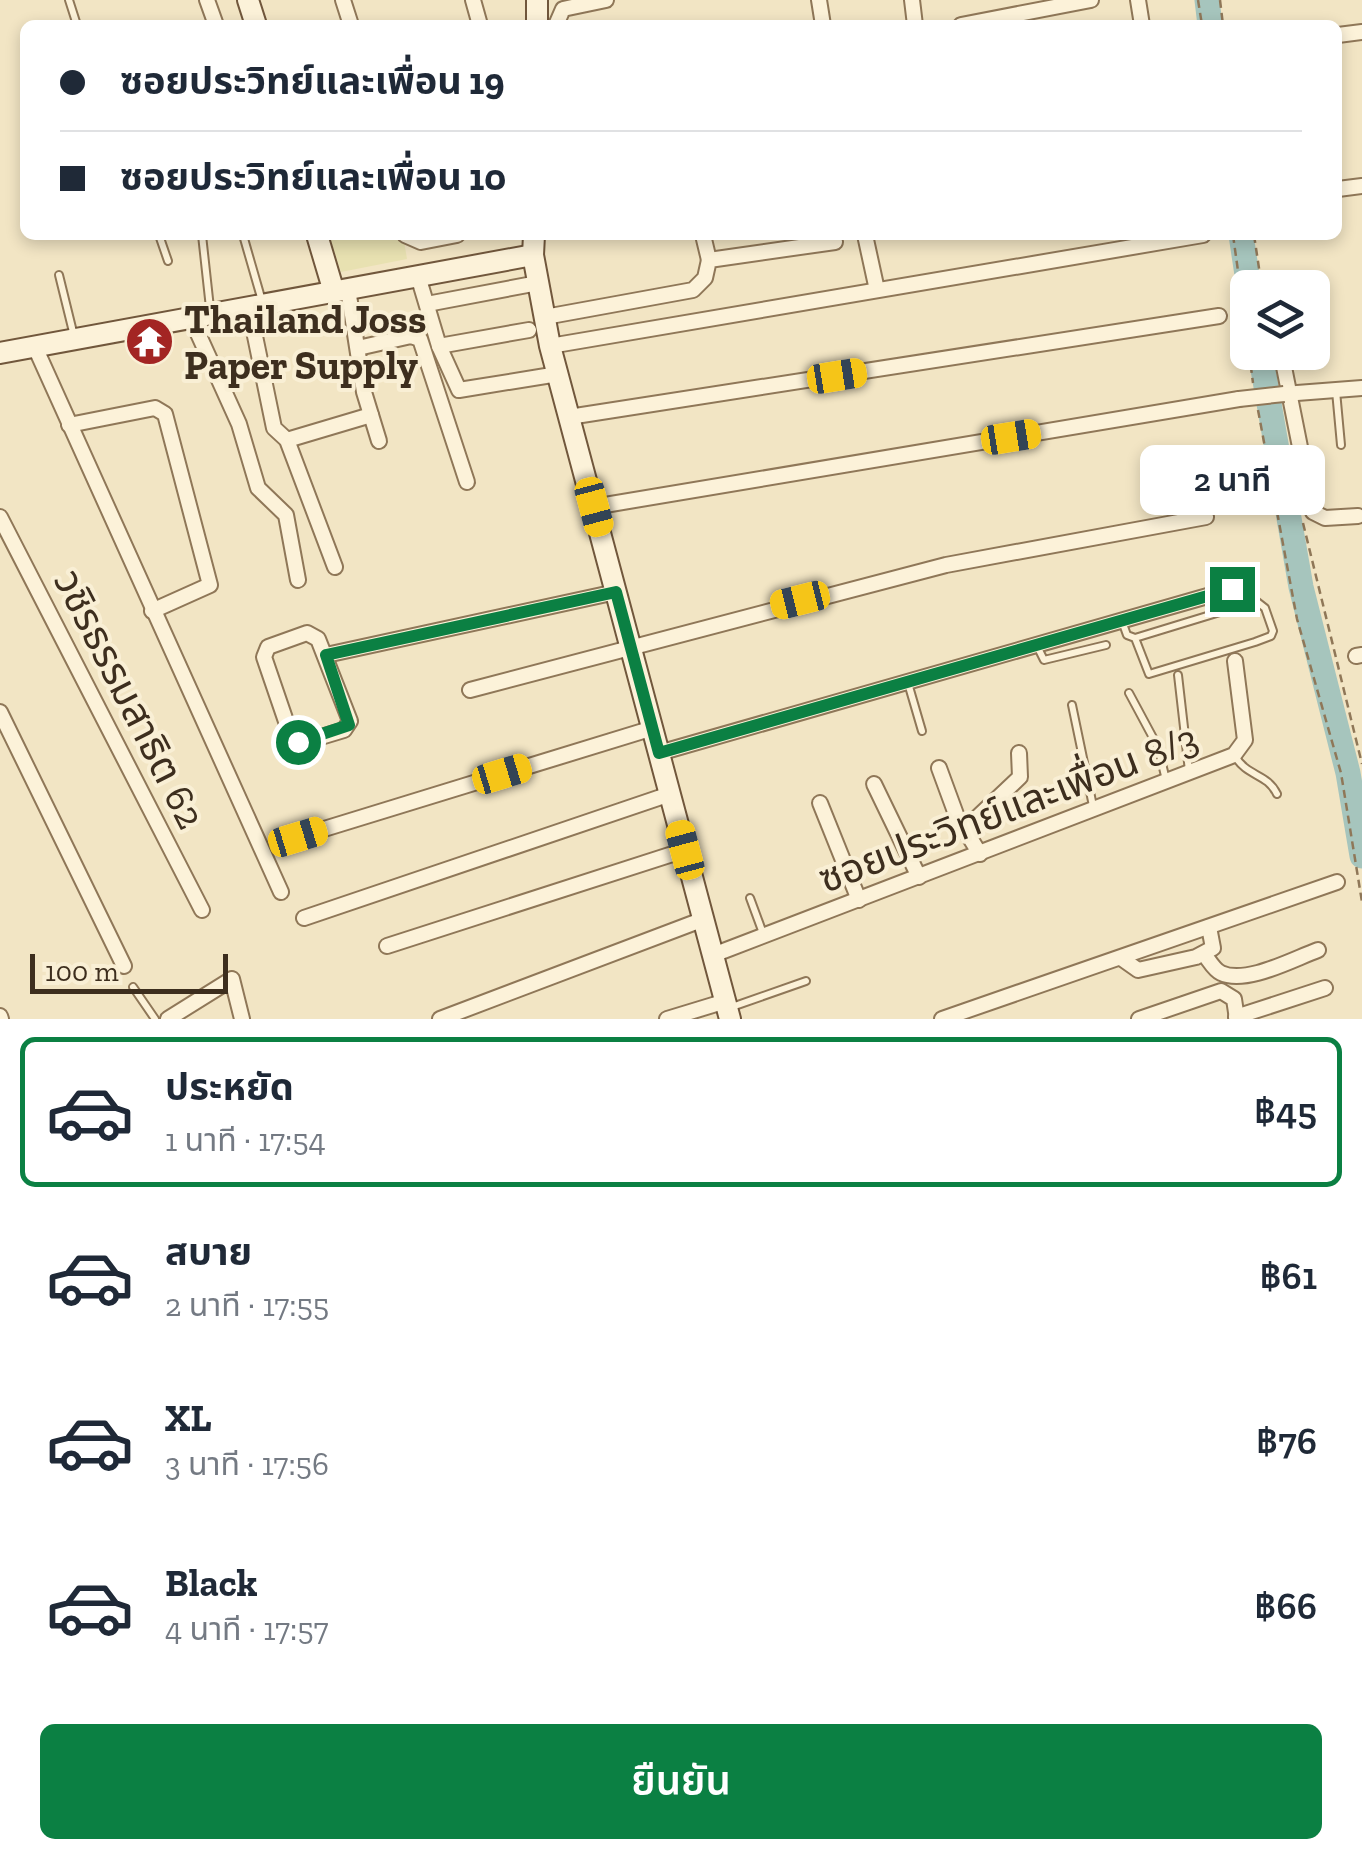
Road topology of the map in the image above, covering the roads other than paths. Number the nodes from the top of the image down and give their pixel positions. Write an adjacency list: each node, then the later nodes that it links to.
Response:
1 (1092, 0): 4 (street)
2 (598, 1): 3 (street)
3 (558, 20)
4 (987, 20)
5 (161, 240): 15 (lane)
6 (202, 240): 23 (lane)
7 (244, 240): 22 (lane)
8 (320, 240): 19 (street)
9 (704, 240): 14 (street)
10 (867, 240): 20 (street)
11 (1173, 240): 20 (street)
12 (835, 242): 14 (street)
13 (533, 245): 17 (street); 18 (street)
14 (708, 260): 25 (street)
15 (168, 261)
16 (59, 274): 26 (lane)
17 (418, 276): 19 (street); 21 (street)
18 (538, 283): 21 (street); 25 (street)
19 (341, 290): 22 (street); 30 (street)
20 (877, 290): 28 (street)
21 (426, 304): 27 (street)
22 (256, 306): 23 (street); 40 (street)
23 (201, 316): 26 (street); 49 (street)
24 (1219, 316): 38 (street)
25 (537, 324): 27 (street); 28 (street)
26 (75, 340): 29 (street)
27 (439, 346): 33 (street)
28 (550, 346): 33 (street)
29 (34, 347): 31 (street); 39 (street)
30 (358, 348): 37 (street); 43 (street)
31 (0, 353)
32 (1284, 370): 36 (street)
33 (558, 374): 38 (street)
34 (1362, 388): 35 (street)
35 (1336, 390): 36 (street); 42 (lane)
36 (1287, 394): 44 (street, bridge); 46 (street)
37 (371, 415): 40 (street); 41 (street)
38 (569, 417): 44 (street)
39 (69, 425): 52 (street); 52 (street)
40 (287, 440): 48 (street)
41 (379, 441)
42 (1341, 445)
43 (467, 482)
44 (594, 507): 51 (street)
45 (0, 516): 88 (street, วชิรธรรมสาธิต 62)
46 (1358, 516)
47 (1206, 517): 57 (street)
48 (335, 566)
49 (298, 580)
50 (1232, 589): 53 (street)
51 (616, 592): 57 (street); 58 (street)
52 (152, 611): 85 (street)
53 (1121, 618): 54 (lane); 55 (street)
54 (1135, 638): 54 (lane)
55 (1036, 643): 56 (lane); 61 (street)
56 (1106, 645)
57 (631, 646): 62 (street); 66 (street)
58 (326, 655): 58 (street)
59 (1235, 661): 70 (street, ซอยประวิทย์และเพื่อน 8/3)
60 (1178, 675): 72 (lane)
61 (907, 682): 67 (lane); 68 (street)
62 (470, 690)
63 (1128, 694): 73 (lane)
64 (1072, 704): 78 (lane)
65 (0, 712): 98 (street)
66 (653, 728): 68 (street); 80 (street)
67 (922, 732)
68 (659, 753): 75 (street)
69 (1018, 753): 79 (street)
70 (1234, 755): 72 (street, ซอยประวิทย์และเพื่อน 8/3); 76 (lane)
71 (940, 768): 79 (street)
72 (1189, 772): 73 (street, ซอยประวิทย์และเพื่อน 8/3)
73 (1166, 781): 78 (street, ซอยประวิทย์และเพื่อน 8/3)
74 (874, 784): 83 (street)
75 (670, 794): 81 (street); 89 (street)
76 (1277, 794)
77 (820, 803): 87 (street)
78 (1093, 810): 82 (street, ซอยประวิทย์และเพื่อน 8/3)
79 (966, 828): 82 (street)
80 (298, 837)
81 (685, 850): 90 (street); 93 (street)
82 (980, 854): 83 (street, ซอยประวิทย์และเพื่อน 8/3)
83 (919, 878): 87 (street, ซอยประวิทย์และเพื่อน 8/3)
84 (1337, 882): 91 (street)
85 (281, 892)
86 (750, 898): 92 (lane)
87 (860, 900): 92 (street, ซอยประวิทย์และเพื่อน 8/3)
88 (202, 910)
89 (304, 918)
90 (704, 919): 95 (street); 108 (street)
91 (1210, 927): 96 (street); 97 (street)
92 (764, 937): 95 (street, ซอยประวิทย์และเพื่อน 8/3)
93 (387, 946)
94 (1318, 950): 96 (street)
95 (713, 954): 102 (street)
96 (1204, 954): 97 (street)
97 (1121, 958): 103 (street)
98 (124, 966)
99 (806, 981): 102 (lane)
100 (133, 987): 105 (lane)
101 (1325, 988): 104 (street)
102 (728, 1010): 109 (street)
103 (959, 1016): 110 (street)
104 (1237, 1018): 111 (street)
105 (155, 1019)
106 (168, 1019): 107 (street)
107 (242, 1019)
108 (440, 1019)
109 (668, 1019)
110 (942, 1019)
111 (1140, 1019)

